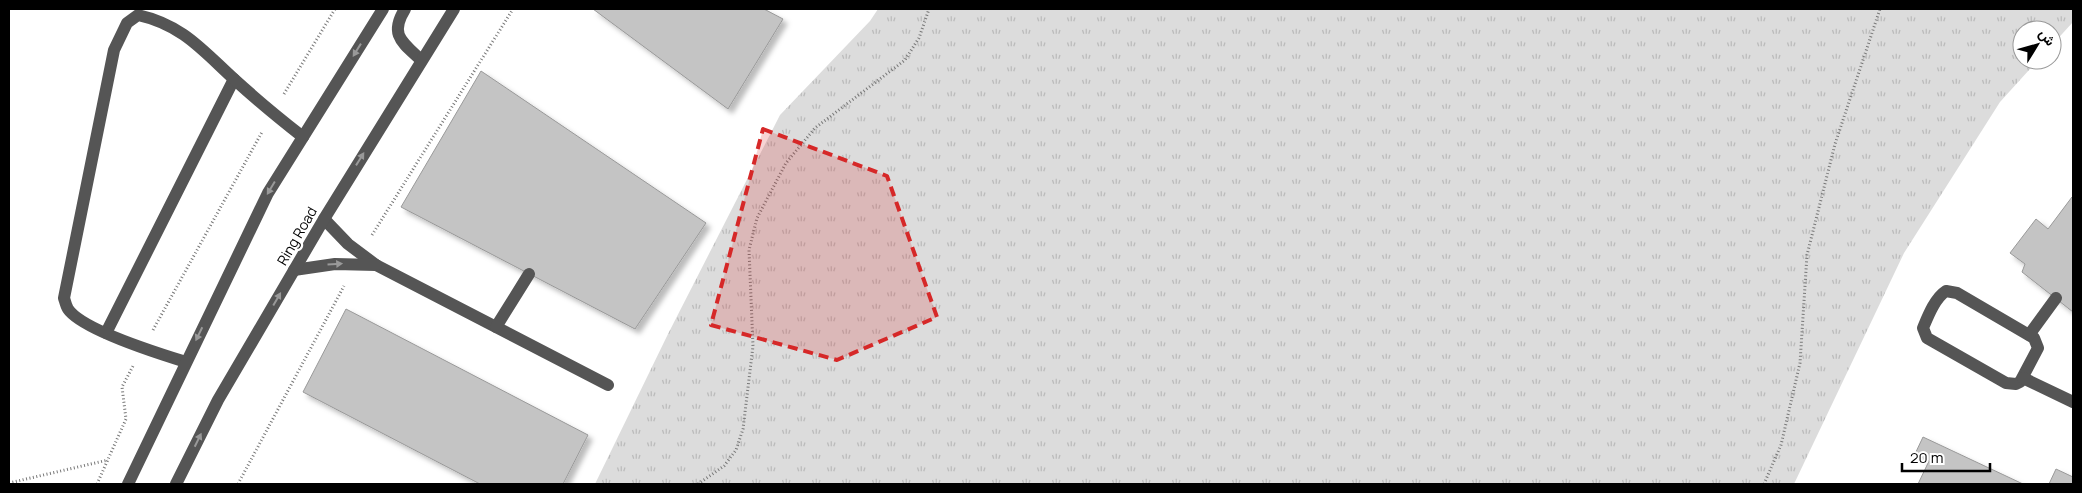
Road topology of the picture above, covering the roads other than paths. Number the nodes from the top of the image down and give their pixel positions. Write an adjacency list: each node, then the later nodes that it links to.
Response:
1 (382, 9): 6 (street, one-way to 6)
2 (405, 9): 4 (street)
3 (454, 9): 4 (street, Ring Road)
4 (422, 60): 7 (street, Ring Road, one-way to 4)
5 (234, 79): 6 (street); 13 (street); 13 (street)
6 (303, 137): 15 (street, one-way to 15)
7 (324, 219): 8 (street); 9 (street, Ring Road)
8 (358, 259): 9 (street, one-way to 8); 12 (street)
9 (294, 270): 20 (street, Ring Road, one-way to 9)
10 (529, 274): 12 (street)
11 (2056, 298): 14 (street)
12 (496, 327): 17 (street)
13 (106, 332): 15 (street)
14 (2029, 335): 16 (street); 16 (street)
15 (186, 362): 19 (street)
16 (2023, 378): 18 (street)
17 (608, 385)
18 (2073, 402)
19 (128, 484)
20 (176, 484)

